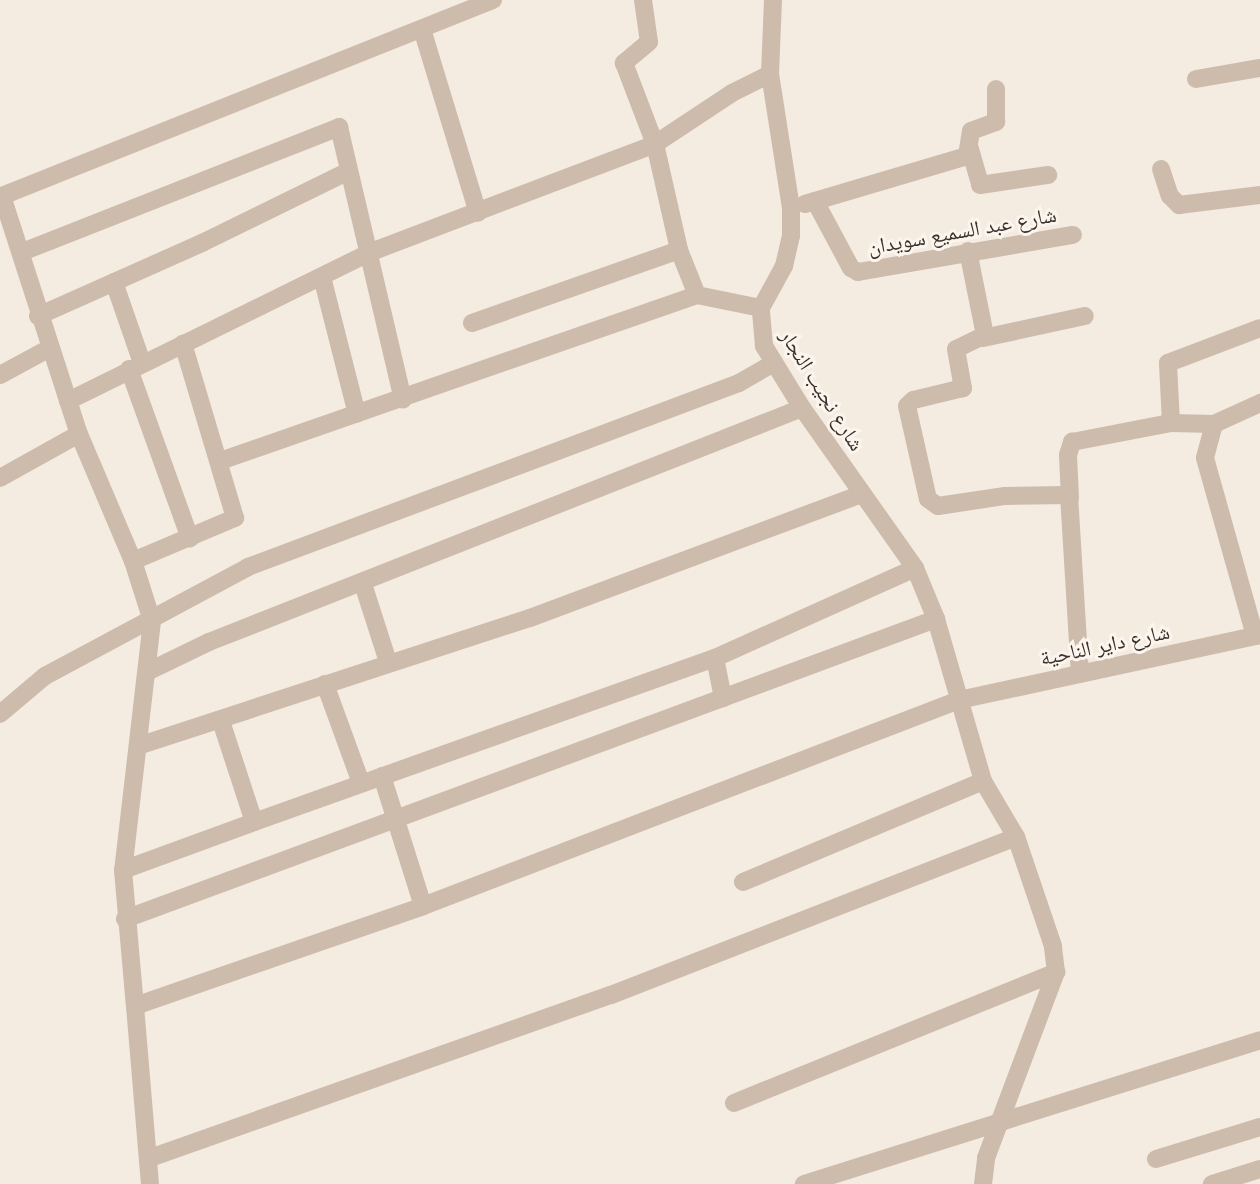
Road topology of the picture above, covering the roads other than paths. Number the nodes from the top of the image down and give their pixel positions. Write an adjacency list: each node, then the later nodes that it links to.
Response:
1 (493, 0): 4 (street)
2 (643, 0): 9 (street)
3 (773, 0): 6 (street)
4 (422, 29): 14 (street); 18 (street)
5 (1260, 68): 7 (street)
6 (770, 74): 9 (street); 17 (street)
7 (1196, 79)
8 (996, 89): 10 (street)
9 (655, 144): 18 (street); 20 (street)
10 (970, 149): 13 (street); 16 (street)
11 (1161, 169): 15 (street)
12 (347, 172): 22 (street); 23 (street); 25 (street)
13 (1048, 175)
14 (1, 194): 23 (street)
15 (1260, 195)
16 (815, 201): 17 (street); 21 (street, شارع عبد السميع سويدان)
17 (791, 208): 27 (street)
18 (478, 213): 22 (street)
19 (1073, 235): 21 (street, شارع عبد السميع سويدان)
20 (679, 250): 26 (street); 30 (street)
21 (968, 251): 32 (street)
22 (371, 252): 24 (street); 38 (street)
23 (22, 253): 28 (street)
24 (322, 277): 33 (street); 42 (street)
25 (114, 282): 28 (street); 36 (street)
26 (697, 295): 27 (street); 38 (street)
27 (761, 308): 35 (street, شارع نجيب النجار)
28 (38, 316): 34 (street)
29 (1085, 316): 32 (street)
30 (472, 323)
31 (1260, 328): 43 (street)
32 (984, 338): 49 (street)
33 (183, 344): 36 (street); 46 (street)
34 (50, 348): 37 (street); 39 (street)
35 (774, 363): 41 (street, شارع نجيب النجار); 55 (street)
36 (136, 366): 39 (street); 50 (street)
37 (0, 375)
38 (403, 400): 42 (street)
39 (68, 401): 45 (street)
40 (1260, 403): 44 (street)
41 (802, 408): 48 (street, شارع نجيب النجار); 53 (street)
42 (357, 414): 46 (street)
43 (1171, 423): 44 (street); 49 (street)
44 (1214, 424): 56 (street)
45 (79, 433): 47 (street); 51 (street)
46 (220, 461): 50 (street)
47 (0, 478)
48 (862, 494): 52 (street, شارع نجيب النجار); 58 (street)
49 (1070, 498): 60 (street)
50 (190, 538): 51 (street)
51 (133, 561): 55 (street)
52 (915, 568): 54 (street, شارع نجيب النجار); 57 (street)
53 (363, 584): 58 (street); 59 (street)
54 (936, 619): 62 (street); 63 (street, شارع نجيب النجار)
55 (152, 621): 59 (street); 64 (street)
56 (1258, 636): 60 (street, شارع داير الناحية)
57 (715, 658): 62 (street); 67 (street)
58 (388, 662): 61 (street)
59 (147, 672): 66 (street)
60 (1080, 674): 63 (street, شارع داير الناحية)
61 (325, 684): 65 (street); 69 (street)
62 (723, 698): 70 (street)
63 (959, 700): 68 (street, شارع نجيب النجار); 75 (street, شارع داير الناحية)
64 (0, 714)
65 (221, 721): 66 (street); 71 (street)
66 (141, 744): 73 (street)
67 (382, 776): 69 (street); 70 (street)
68 (983, 781): 72 (street, شارع نجيب النجار); 74 (street)
69 (362, 783): 71 (street)
70 (398, 819): 75 (street); 76 (street)
71 (254, 822): 73 (street)
72 (1016, 837): 77 (street, شارع نجيب النجار); 83 (street)
73 (123, 870): 76 (street)
74 (743, 882)
75 (423, 906): 78 (street, شارع داير الناحية)
76 (125, 919): 78 (street)
77 (1056, 972): 80 (street); 81 (street)
78 (135, 1006): 83 (street)
79 (1260, 1040): 81 (street)
80 (734, 1102)
81 (999, 1120): 87 (street); 88 (street)
82 (1260, 1127): 84 (street)
83 (150, 1158): 86 (street)
84 (1156, 1159)
85 (1260, 1169): 89 (street)
86 (150, 1184)
87 (804, 1184)
88 (983, 1184)
89 (1212, 1184)

